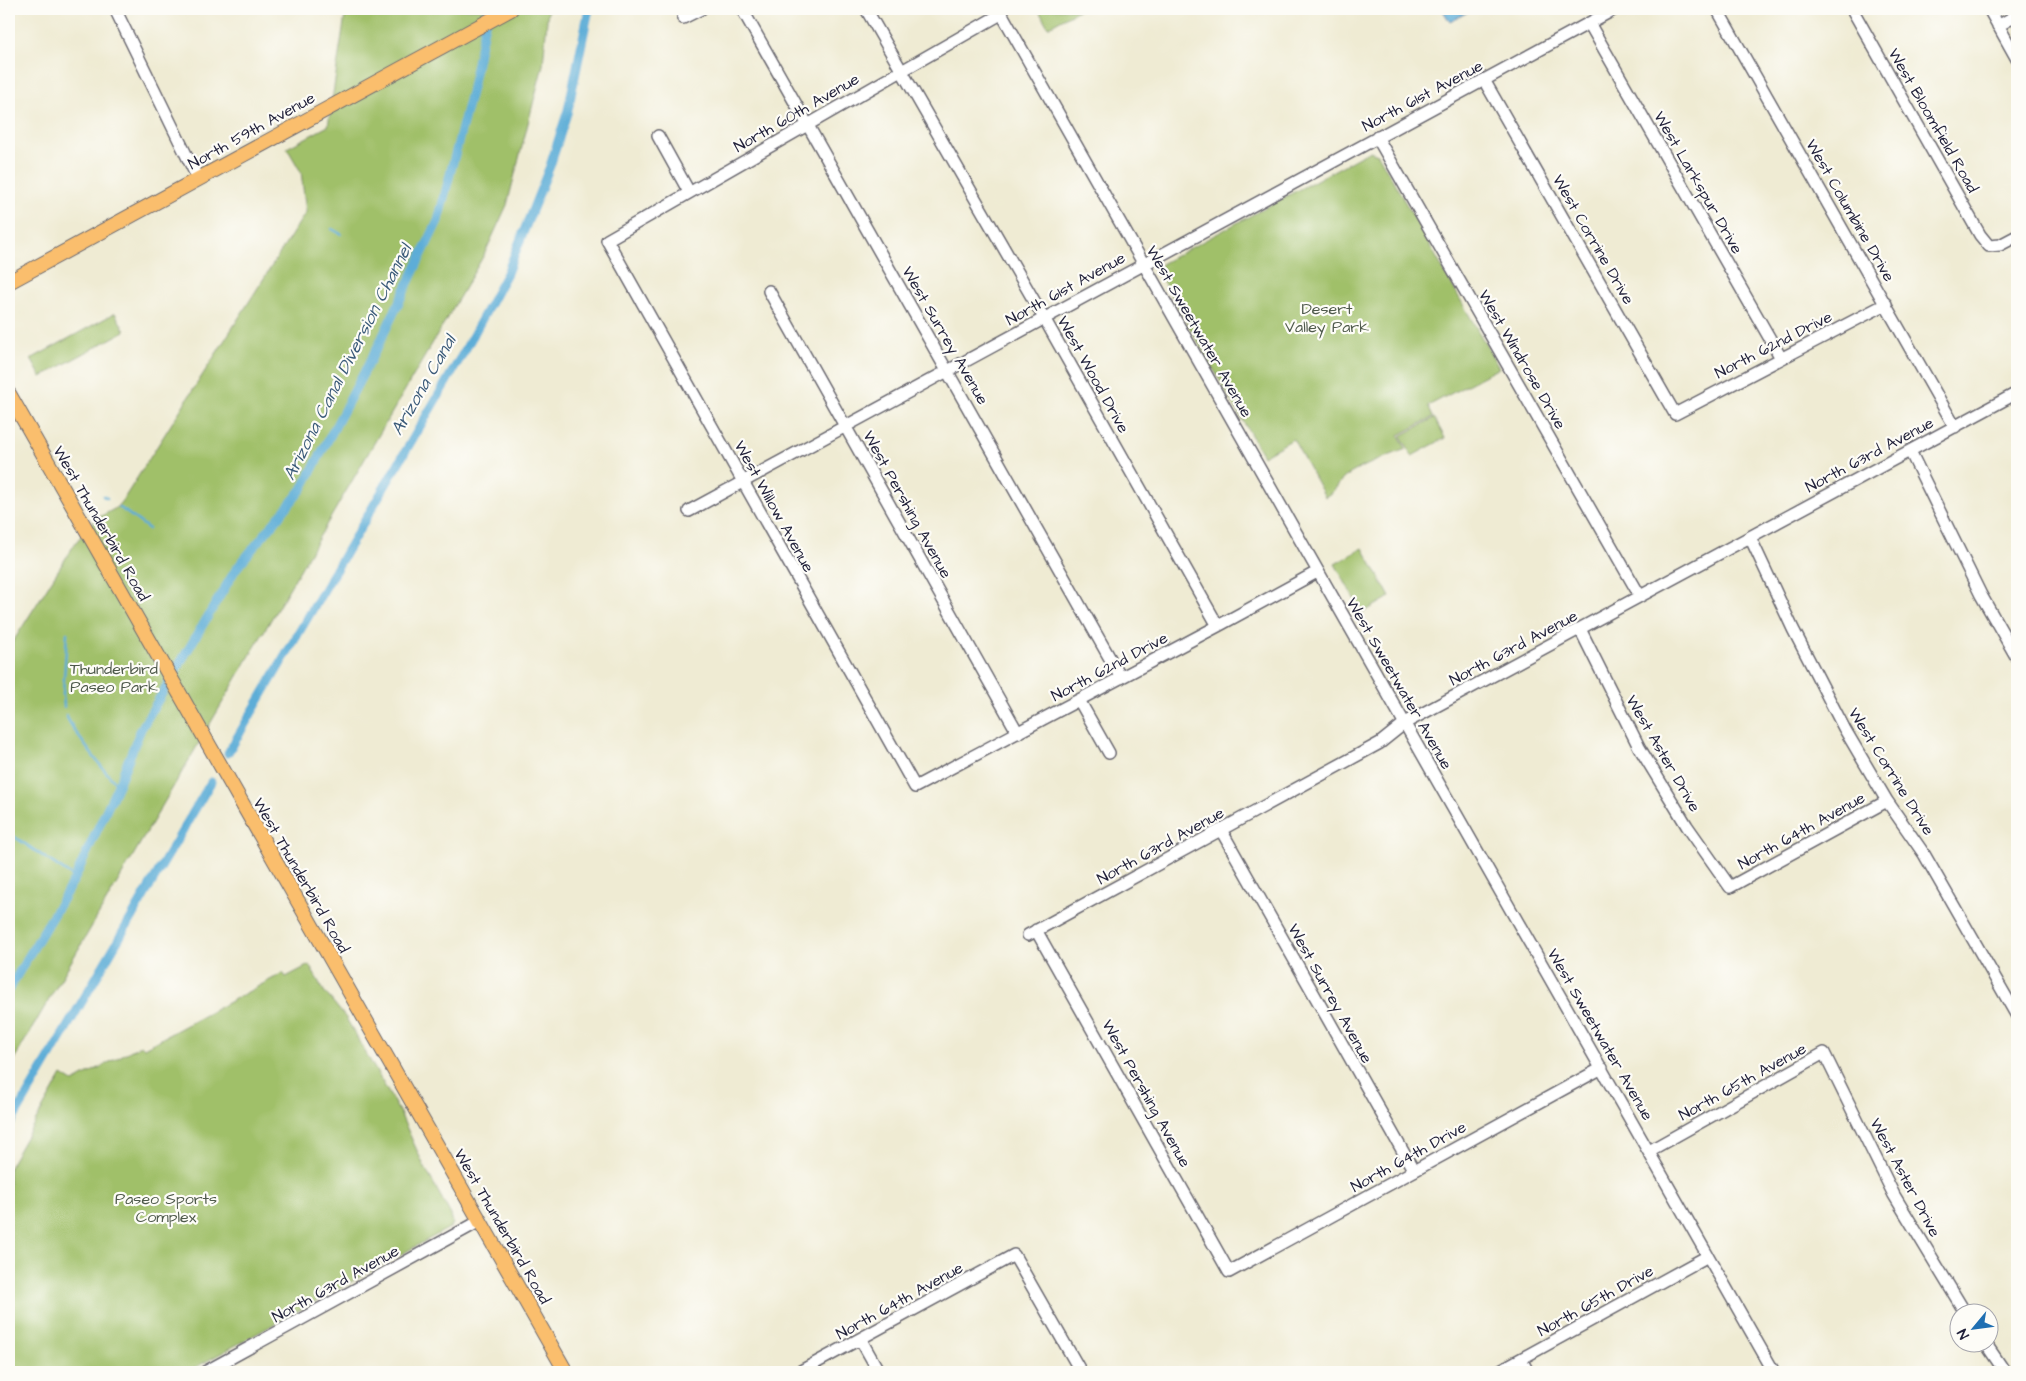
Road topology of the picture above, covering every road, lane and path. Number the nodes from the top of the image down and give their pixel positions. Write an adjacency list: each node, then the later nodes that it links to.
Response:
1 (115, 9): 21 (street)
2 (511, 9): 21 (main road, North 59th Avenue)
3 (701, 9): 12 (street)
4 (742, 9): 18 (street, West Surrey Avenue)
5 (866, 9): 16 (street, West Wood Drive)
6 (1615, 9): 13 (street, North 61st Avenue)
7 (1717, 9): 28 (street, West Columbine Drive)
8 (1852, 9): 23 (street, West Bloomfield Road)
9 (1989, 9): 14 (street)
10 (1000, 11): 16 (street, North 60th Avenue); 25 (street, West Sweetwater Avenue)
11 (2017, 15): 14 (street)
12 (683, 18)
13 (1589, 23): 17 (street, North 61st Avenue); 30 (street, West Larkspur Drive)
14 (1998, 26): 15 (street)
15 (2017, 59)
16 (901, 70): 18 (street, North 60th Avenue); 29 (street, West Wood Drive)
17 (1484, 80): 20 (street, North 61st Avenue); 34 (street, West Corrine Drive)
18 (807, 124): 22 (street, North 60th Avenue); 31 (street, West Surrey Avenue)
19 (658, 136): 22 (street)
20 (1377, 137): 25 (street, North 61st Avenue); 42 (street, West Windrose Drive)
21 (198, 179): 26 (main road, North 59th Avenue)
22 (689, 192): 24 (street, North 60th Avenue)
23 (2017, 236)
24 (607, 240): 38 (street, West Willow Avenue)
25 (1143, 263): 29 (street, North 61st Avenue); 41 (street, West Sweetwater Avenue)
26 (9, 282)
27 (769, 291): 35 (street, West Pershing Avenue)
28 (1886, 304): 30 (street, North 62nd Drive); 36 (street, West Columbine Drive)
29 (1044, 318): 31 (street, North 61st Avenue); 43 (street, West Wood Drive)
30 (1781, 358): 34 (street, North 62nd Drive)
31 (947, 371): 35 (street, North 61st Avenue); 46 (street, West Surrey Avenue)
32 (2017, 393): 36 (street, North 63rd Avenue)
33 (9, 394): 61 (main road, West Thunderbird Road)
34 (1676, 414)
35 (845, 426): 38 (street, North 61st Avenue); 49 (street, West Pershing Avenue)
36 (1955, 427): 37 (street, North 63rd Avenue)
37 (1910, 451): 40 (street, North 63rd Avenue); 45 (street)
38 (743, 482): 39 (street, North 61st Avenue); 51 (street, West Willow Avenue)
39 (689, 511)
40 (1750, 537): 42 (street, North 63rd Avenue); 52 (street, West Corrine Drive)
41 (1316, 572): 43 (street, North 62nd Drive); 48 (street, West Sweetwater Avenue)
42 (1640, 596): 44 (street, North 63rd Avenue)
43 (1218, 626): 46 (street, North 62nd Drive)
44 (1580, 629): 48 (street, North 63rd Avenue); 54 (street, West Aster Drive)
45 (2017, 658)
46 (1121, 678): 47 (street, North 62nd Drive)
47 (1080, 700): 49 (street, North 62nd Drive); 50 (street)
48 (1405, 723): 53 (street, North 63rd Avenue); 58 (street, West Sweetwater Avenue)
49 (1018, 733): 51 (street, North 62nd Drive)
50 (1109, 753)
51 (915, 787)
52 (1887, 801): 54 (street, North 64th Avenue); 56 (street, West Corrine Drive)
53 (1221, 830): 55 (street, North 63rd Avenue); 60 (street, West Surrey Avenue)
54 (1730, 887)
55 (1032, 933): 63 (street, West Pershing Avenue)
56 (2017, 1016)
57 (1824, 1053): 59 (street, North 65th Avenue); 64 (street, West Aster Drive)
58 (1602, 1068): 59 (street, West Sweetwater Avenue); 60 (street, North 64th Drive)
59 (1649, 1151): 62 (street, West Sweetwater Avenue)
60 (1414, 1171): 63 (street, North 64th Drive)
61 (480, 1222): 68 (street, North 63rd Avenue); 69 (main road, West Thunderbird Road)
62 (1708, 1256): 67 (street, North 65th Drive); 75 (street, West Sweetwater Avenue)
63 (1229, 1272)
64 (1960, 1304)
65 (861, 1340): 70 (street, North 64th Avenue); 71 (street); 72 (street, North 64th Avenue)
66 (1993, 1354): 76 (street)
67 (1521, 1359): 73 (street, North 65th Drive); 74 (street)
68 (205, 1372)
69 (566, 1372)
70 (799, 1372)
71 (880, 1372)
72 (1081, 1372)
73 (1497, 1372)
74 (1528, 1372)
75 (1774, 1372)
76 (2005, 1372)

